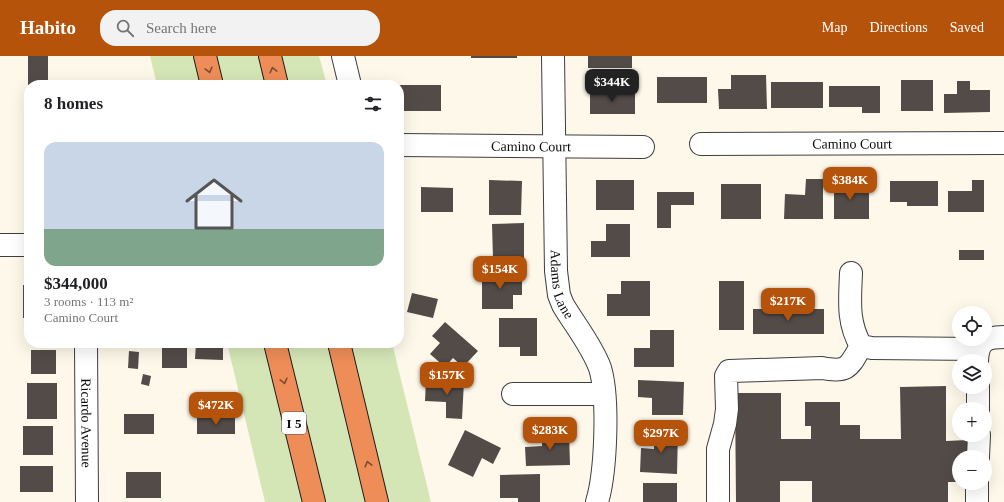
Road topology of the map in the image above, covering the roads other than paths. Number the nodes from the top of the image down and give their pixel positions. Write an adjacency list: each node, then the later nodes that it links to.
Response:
1 (205, 56): 5 (highway, one-way to 5)
2 (270, 56): 6 (highway, one-way to 2)
3 (343, 56): 7 (street)
4 (553, 56): 11 (street, Adams Lane)
5 (211, 80)
6 (276, 80)
7 (349, 80)
8 (1004, 143): 9 (street, Camino Court)
9 (701, 144)
10 (404, 145): 11 (street, Camino Court)
11 (554, 147): 12 (street, Camino Court); 24 (street, Adams Lane)
12 (642, 147)
13 (24, 244): 14 (street)
14 (0, 245)
15 (851, 273): 17 (street)
16 (1004, 337): 22 (street)
17 (861, 346): 21 (street); 30 (street)
18 (86, 348): 26 (street, Ricardo Avenue)
19 (276, 348): 27 (highway, I 5, one-way to 27)
20 (340, 348): 28 (highway, one-way to 20)
21 (963, 354)
22 (978, 354)
23 (513, 394): 24 (street)
24 (604, 394): 29 (street, Adams Lane)
25 (977, 490): 31 (street)
26 (87, 502)
27 (314, 502)
28 (377, 502)
29 (596, 502)
30 (718, 502)
31 (977, 502)

